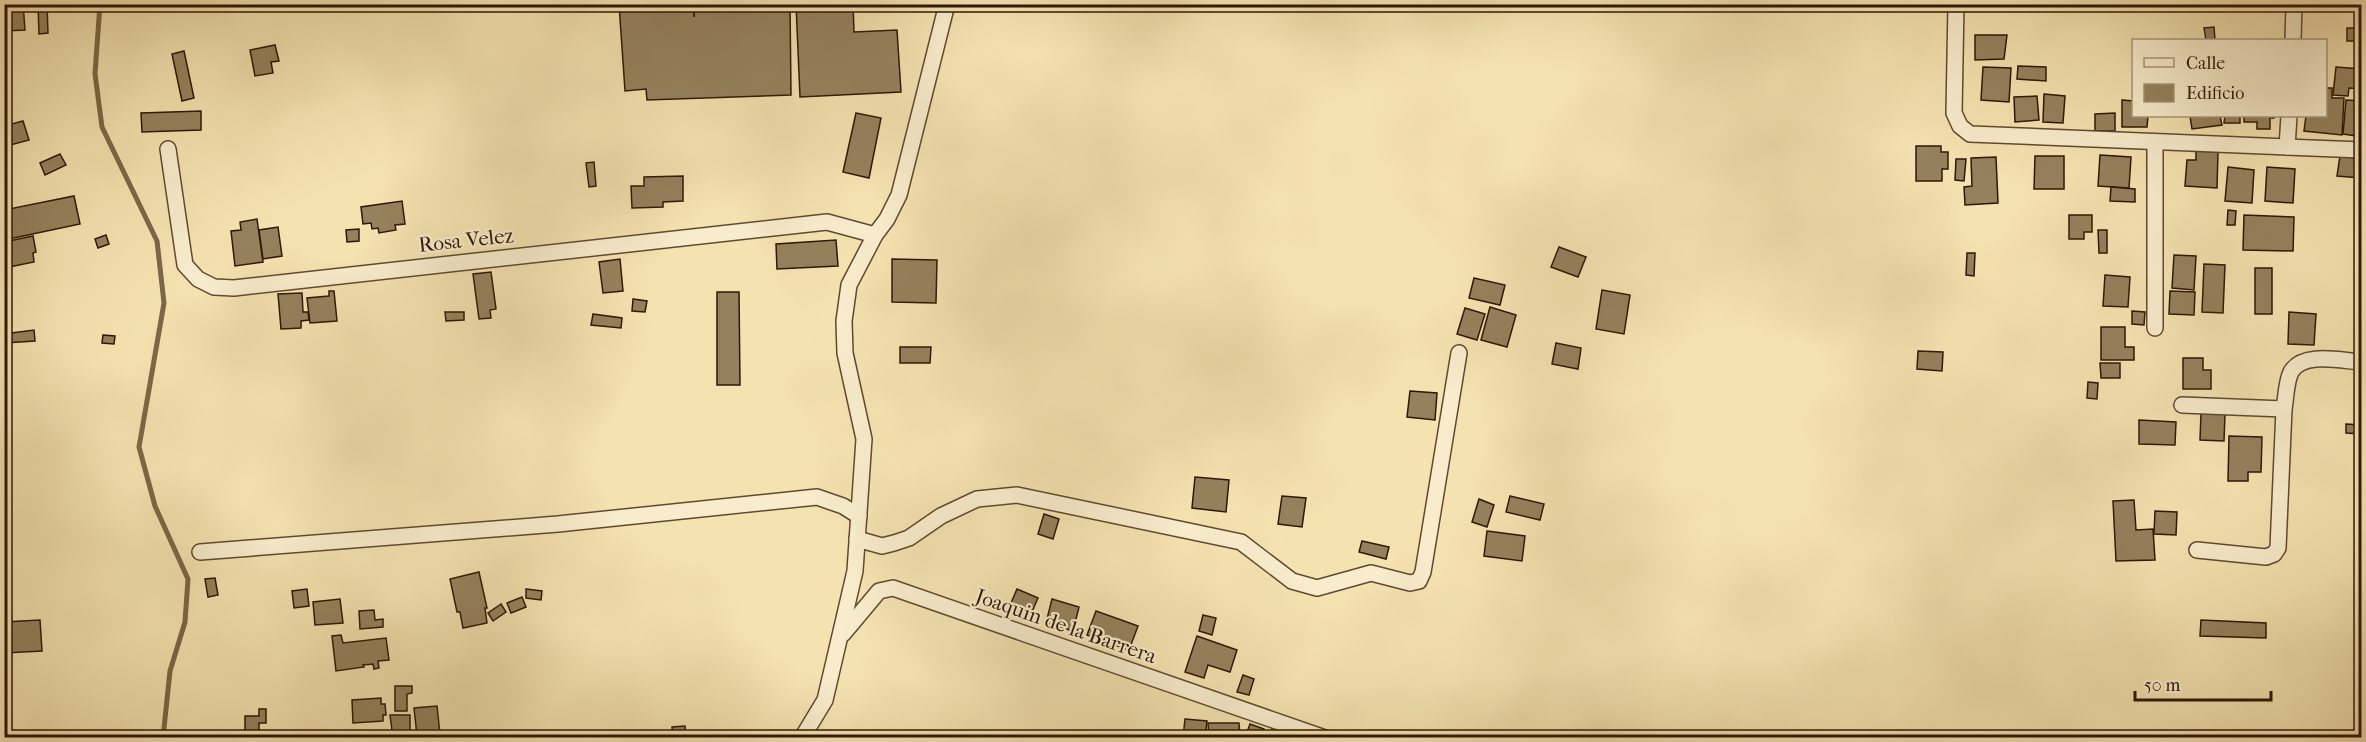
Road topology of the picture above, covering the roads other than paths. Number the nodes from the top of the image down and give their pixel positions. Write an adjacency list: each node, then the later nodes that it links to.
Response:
1 (947, 4): 10 (street)
2 (1956, 4): 6 (street)
3 (2294, 4): 4 (street)
4 (2293, 39)
5 (2289, 117): 7 (street)
6 (2155, 142): 7 (street); 11 (street)
7 (2288, 147): 9 (street)
8 (168, 149): 10 (street, Rosa Velez)
9 (2361, 150)
10 (875, 235): 16 (street)
11 (2155, 328)
12 (1459, 353): 17 (street)
13 (2361, 362): 15 (street)
14 (2182, 405): 15 (street)
15 (2284, 409): 18 (street)
16 (859, 516): 17 (street); 19 (street)
17 (857, 539): 20 (street)
18 (2197, 550)
19 (200, 552)
20 (841, 636): 21 (street, Joaquin de la Barrera); 22 (street)
21 (1296, 732): 23 (street, Joaquin de la Barrera)
22 (802, 738)
23 (1325, 738)

